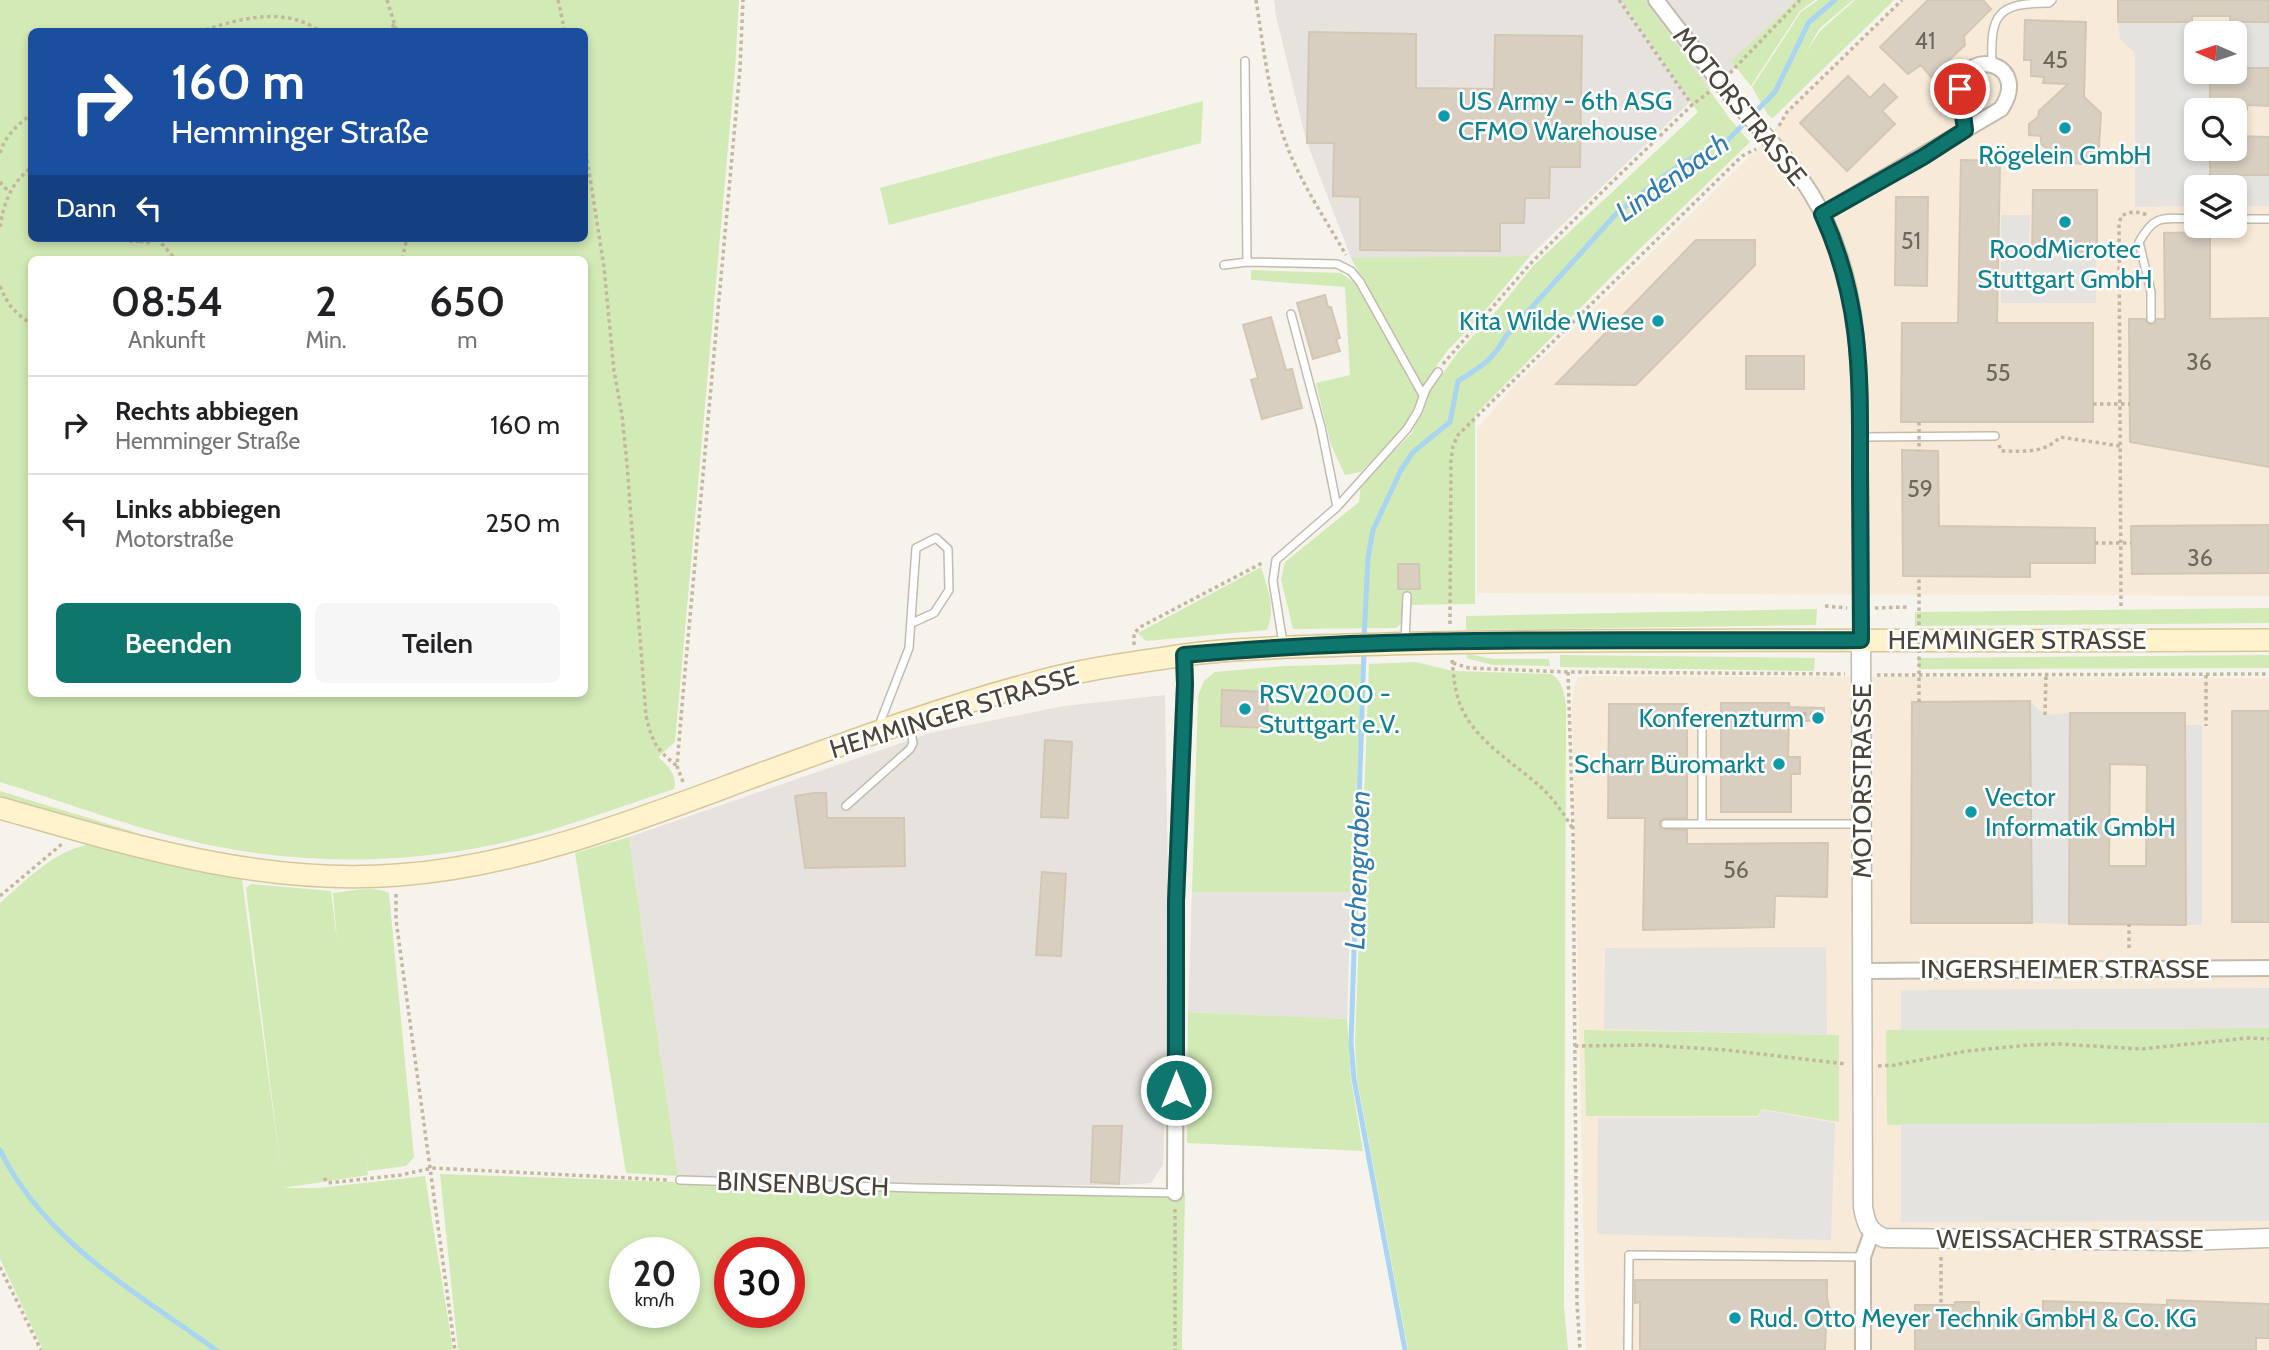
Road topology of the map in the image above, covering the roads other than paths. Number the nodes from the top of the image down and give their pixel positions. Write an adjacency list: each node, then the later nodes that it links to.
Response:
1 (2052, 0): 4 (lane)
2 (1663, 2): 6 (street, MOTORSTRASSE)
3 (1245, 61): 10 (lane)
4 (1992, 64): 5 (street); 5 (street, MOTORSTRASSE)
5 (1965, 130): 6 (street, MOTORSTRASSE)
6 (1822, 214): 17 (street, MOTORSTRASSE)
7 (2184, 219): 13 (lane)
8 (2247, 219): 9 (lane)
9 (2269, 219)
10 (1247, 262): 11 (lane); 15 (lane)
11 (1224, 265)
12 (1291, 314): 18 (lane)
13 (2151, 319)
14 (1438, 372): 15 (lane)
15 (1423, 395): 18 (lane)
16 (1995, 436): 17 (lane)
17 (1860, 437): 21 (street, MOTORSTRASSE)
18 (1337, 508): 24 (lane)
19 (1406, 596): 23 (lane)
20 (912, 623): 20 (lane); 28 (lane)
21 (1861, 640): 22 (main road, HEMMINGER STRASSE); 23 (main road, HEMMINGER STRASSE); 33 (street, MOTORSTRASSE)
22 (2269, 640)
23 (1397, 643): 24 (main road, HEMMINGER STRASSE)
24 (1283, 648): 25 (main road, HEMMINGER STRASSE)
25 (1184, 655): 27 (main road, HEMMINGER STRASSE); 37 (street)
26 (1702, 717): 32 (lane)
27 (910, 721): 28 (main road, HEMMINGER STRASSE); 29 (lane)
28 (884, 729): 30 (main road, HEMMINGER STRASSE)
29 (846, 806)
30 (0, 808)
31 (1665, 824): 32 (lane)
32 (1702, 824): 33 (lane)
33 (1862, 824): 35 (street, MOTORSTRASSE)
34 (2269, 968): 35 (street, INGERSHEIMER STRASSE)
35 (1862, 971): 38 (street, MOTORSTRASSE)
36 (680, 1180): 37 (lane, BINSENBUSCH)
37 (1175, 1193)
38 (1872, 1232): 39 (street, WEISSACHER STRASSE); 40 (street)
39 (2269, 1238)
40 (1863, 1257): 41 (lane); 42 (street)
41 (1628, 1350)
42 (1863, 1350)

